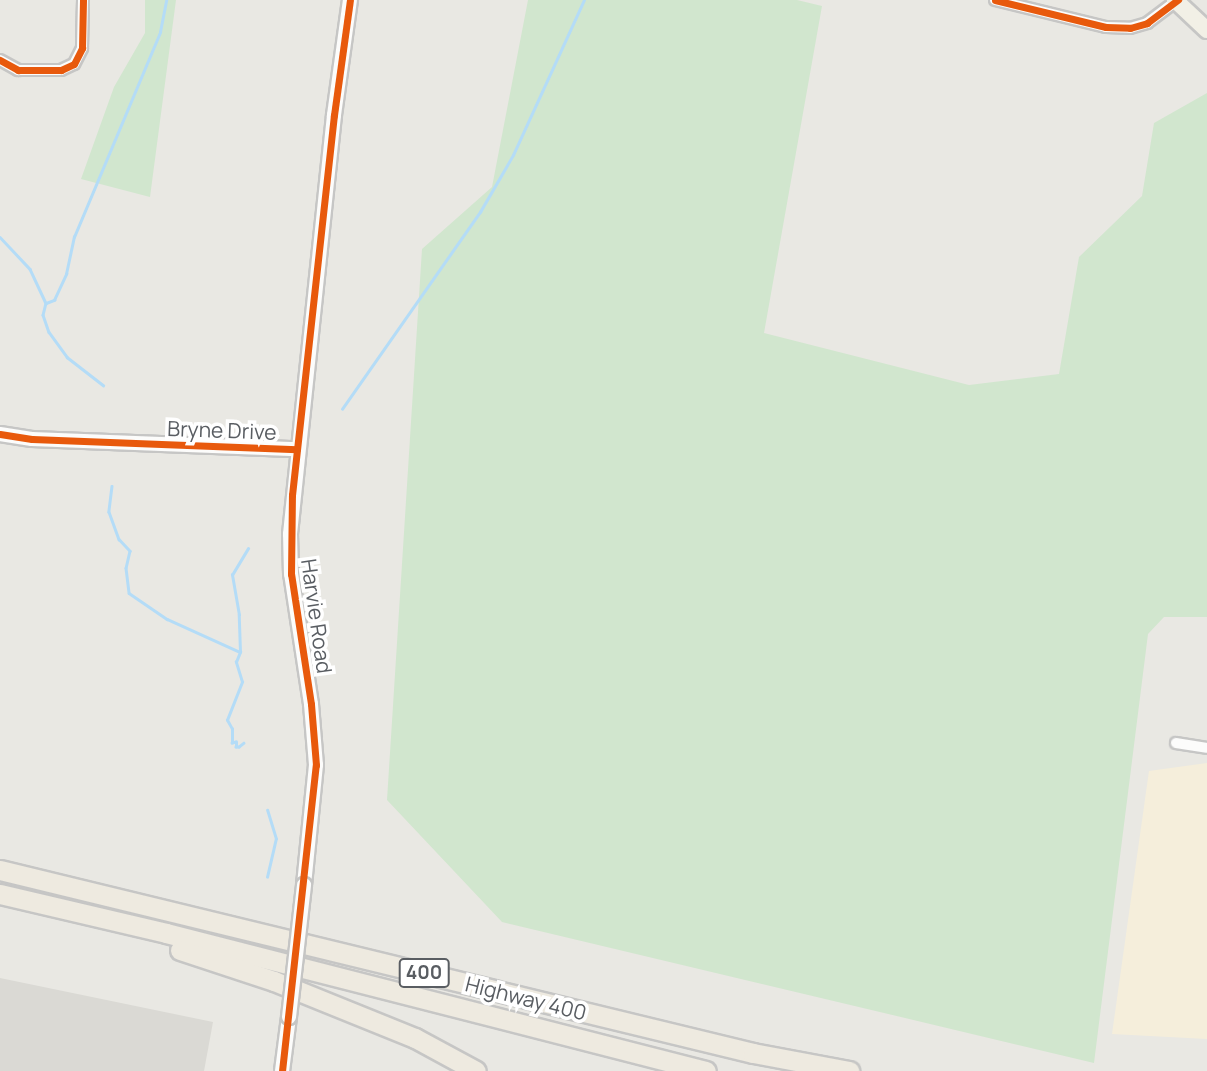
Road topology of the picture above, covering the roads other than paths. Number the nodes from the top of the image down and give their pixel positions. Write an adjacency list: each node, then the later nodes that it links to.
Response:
1 (83, 0): 6 (street)
2 (350, 0): 8 (street, Harvie Road)
3 (995, 0): 4 (street)
4 (1176, 0): 5 (main road)
5 (1207, 30)
6 (0, 60)
7 (0, 434): 8 (street, Bryne Drive)
8 (297, 449): 14 (street, Harvie Road, bridge)
9 (1176, 743): 10 (street)
10 (1207, 748)
11 (0, 870): 17 (highway, Highway 400 / 400)
12 (0, 894): 13 (highway, Highway 400 / 400)
13 (71, 911): 15 (highway); 16 (highway, Highway 400 / 400)
14 (282, 1071)
15 (476, 1071)
16 (706, 1071)
17 (849, 1071)

